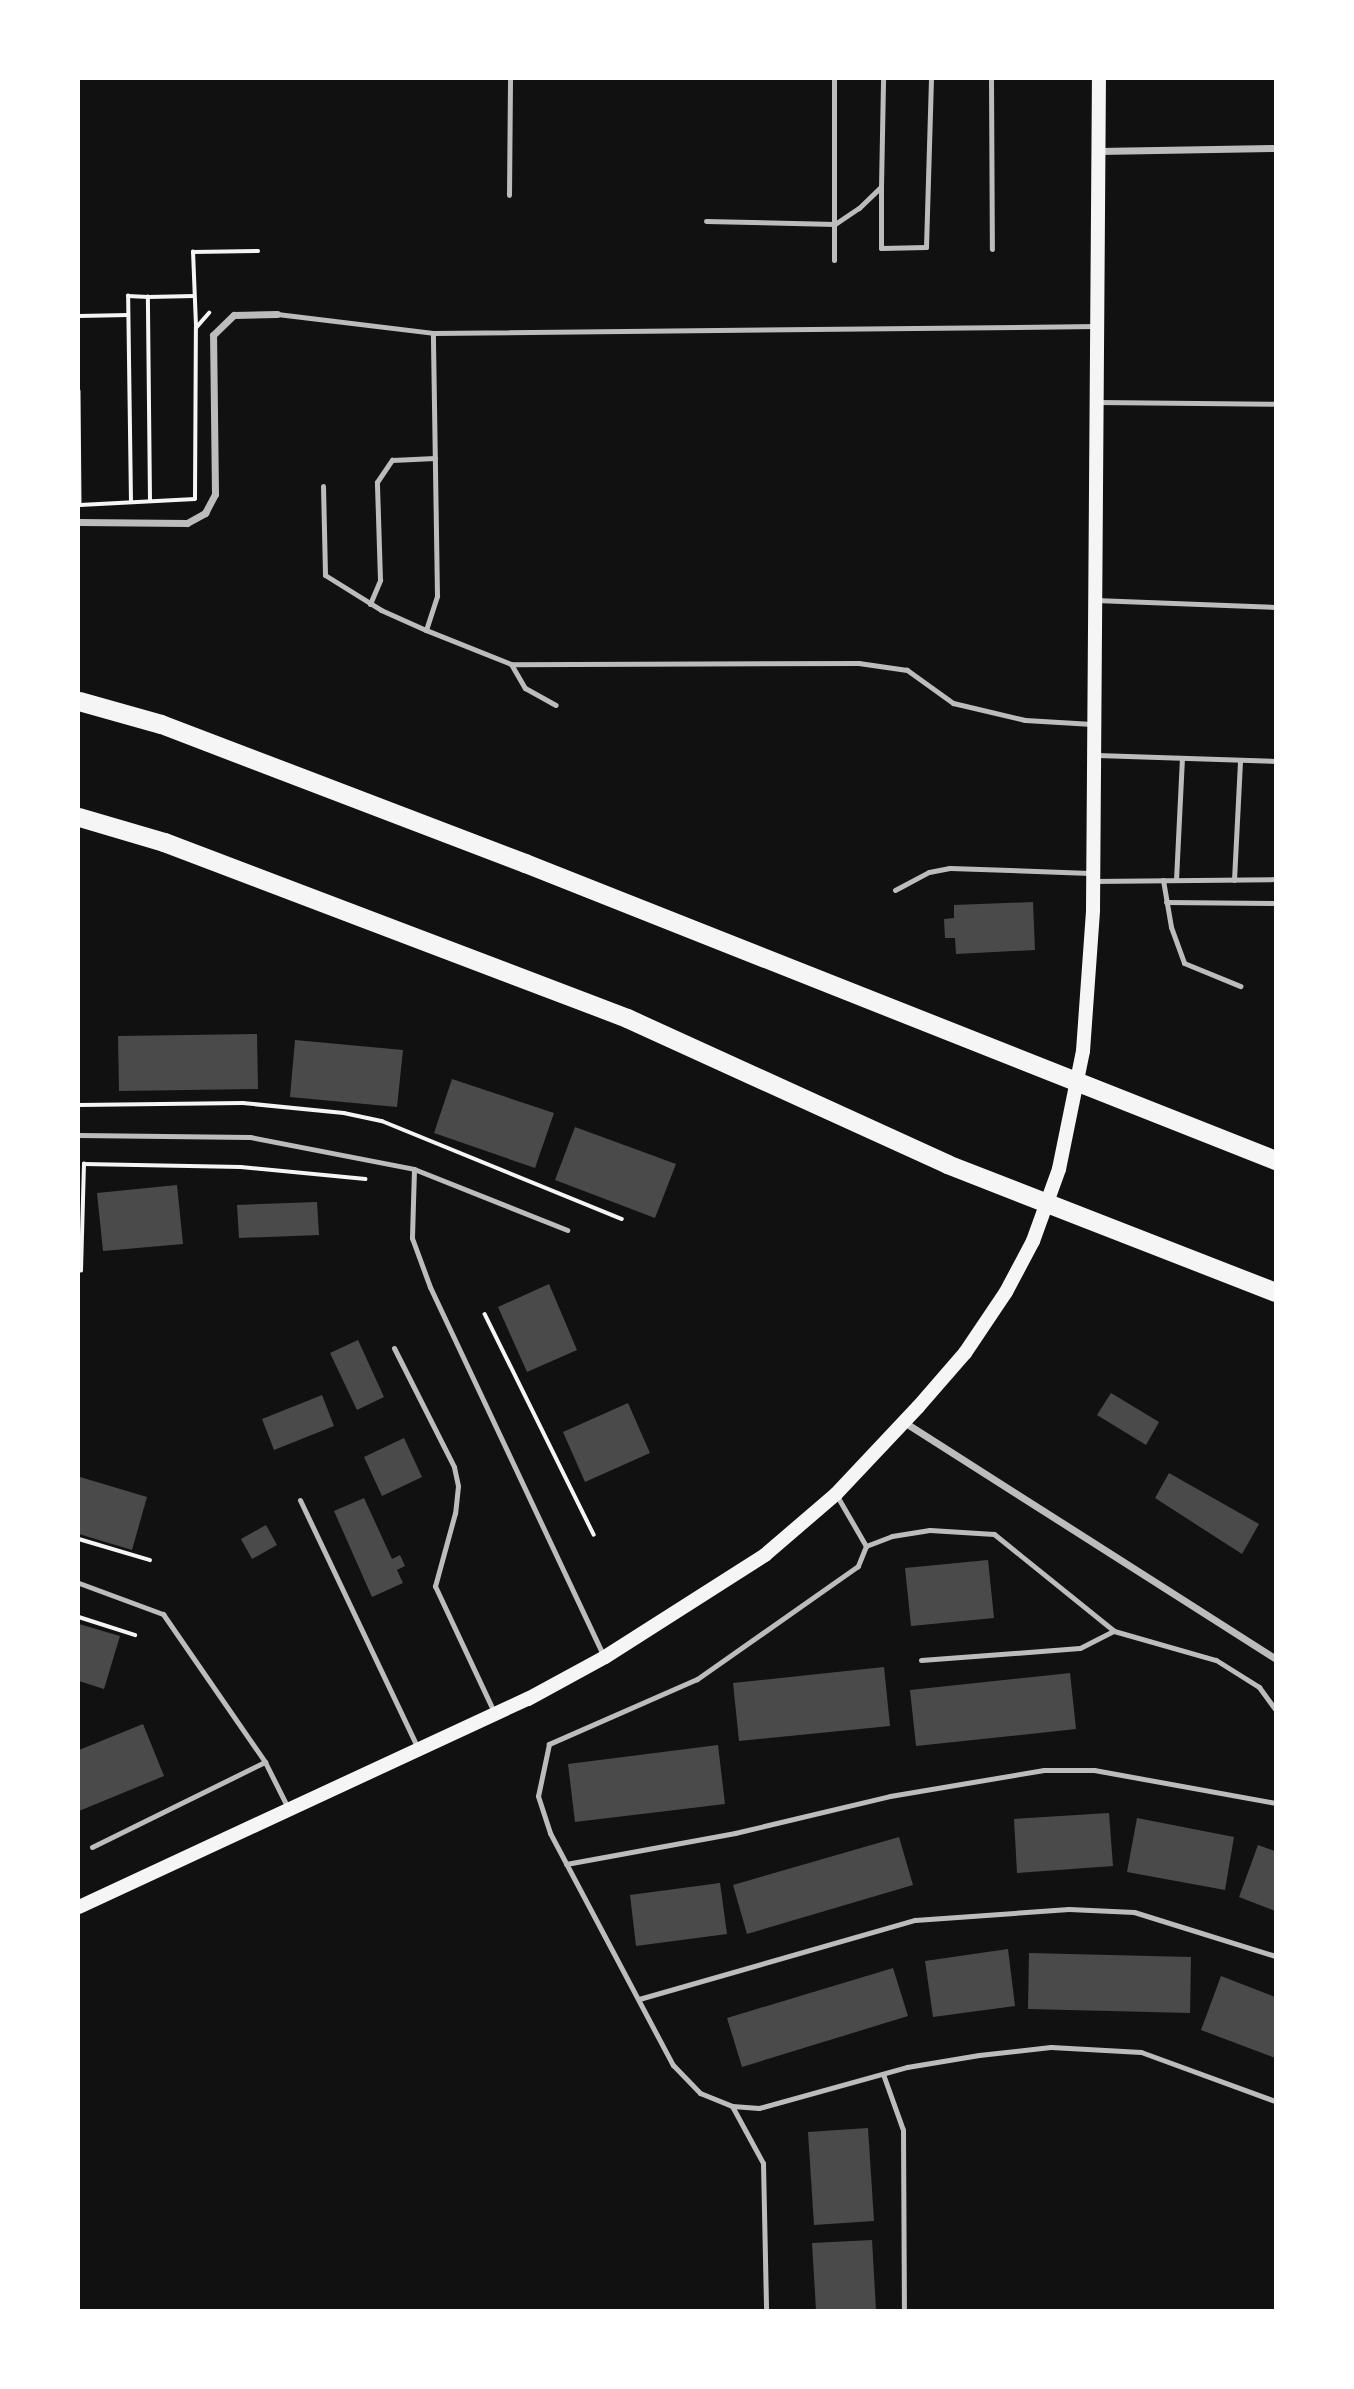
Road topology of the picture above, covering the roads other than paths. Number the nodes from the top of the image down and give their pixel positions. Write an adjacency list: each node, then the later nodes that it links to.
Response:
1 (510, 79): 10 (lane)
2 (834, 79): 12 (lane)
3 (883, 79): 9 (lane)
4 (932, 79): 9 (lane)
5 (991, 79): 13 (lane)
6 (1099, 79): 8 (main road)
7 (1275, 148): 8 (street)
8 (1098, 151): 16 (main road)
9 (881, 187): 12 (lane)
10 (509, 195)
11 (706, 221): 12 (lane)
12 (835, 224): 14 (lane)
13 (992, 249)
14 (834, 260)
15 (277, 314): 17 (lane); 22 (street)
16 (1097, 326): 17 (lane); 18 (main road)
17 (433, 333): 20 (lane)
18 (1097, 402): 19 (lane); 23 (main road)
19 (1275, 404)
20 (435, 458): 24 (lane); 26 (lane)
21 (323, 486): 24 (lane)
22 (79, 522)
23 (1095, 600): 25 (lane); 30 (main road)
24 (370, 604): 26 (lane)
25 (1275, 607)
26 (426, 630): 27 (lane)
27 (510, 664): 29 (lane); 30 (lane)
28 (79, 701): 46 (highway)
29 (556, 705)
30 (1094, 724): 31 (main road)
31 (1094, 755): 32 (lane); 36 (main road)
32 (1182, 758): 33 (lane); 39 (lane)
33 (1240, 760): 34 (lane); 40 (lane)
34 (1275, 761)
35 (79, 817): 49 (highway)
36 (1093, 877): 38 (lane); 41 (lane); 51 (main road)
37 (1275, 879): 40 (lane)
38 (1163, 880): 39 (lane); 42 (lane)
39 (1176, 880): 40 (lane)
40 (1234, 880)
41 (895, 890)
42 (1166, 902): 43 (lane); 44 (lane)
43 (1275, 903)
44 (1240, 986)
45 (79, 1135): 47 (lane)
46 (1275, 1160)
47 (414, 1169): 48 (lane); 57 (lane)
48 (567, 1230)
49 (1275, 1292)
50 (394, 1348): 61 (lane)
51 (903, 1421): 52 (main road); 58 (street)
52 (836, 1494): 54 (lane); 57 (main road)
53 (300, 1500): 62 (lane)
54 (866, 1546): 56 (lane); 67 (lane)
55 (79, 1583): 63 (lane)
56 (1114, 1632): 59 (lane); 60 (lane)
57 (605, 1657): 61 (main road)
58 (1275, 1658)
59 (921, 1660)
60 (1275, 1709)
61 (495, 1715): 62 (main road)
62 (419, 1751): 65 (main road)
63 (265, 1762): 65 (lane); 66 (lane)
64 (1275, 1802): 67 (lane)
65 (289, 1810): 68 (main road)
66 (92, 1847)
67 (566, 1864): 70 (lane)
68 (79, 1907)
69 (1275, 1956): 70 (lane)
70 (639, 1999): 73 (lane)
71 (883, 2074): 72 (lane); 73 (lane); 75 (lane)
72 (1275, 2101)
73 (732, 2106): 74 (lane)
74 (766, 2310)
75 (904, 2310)

